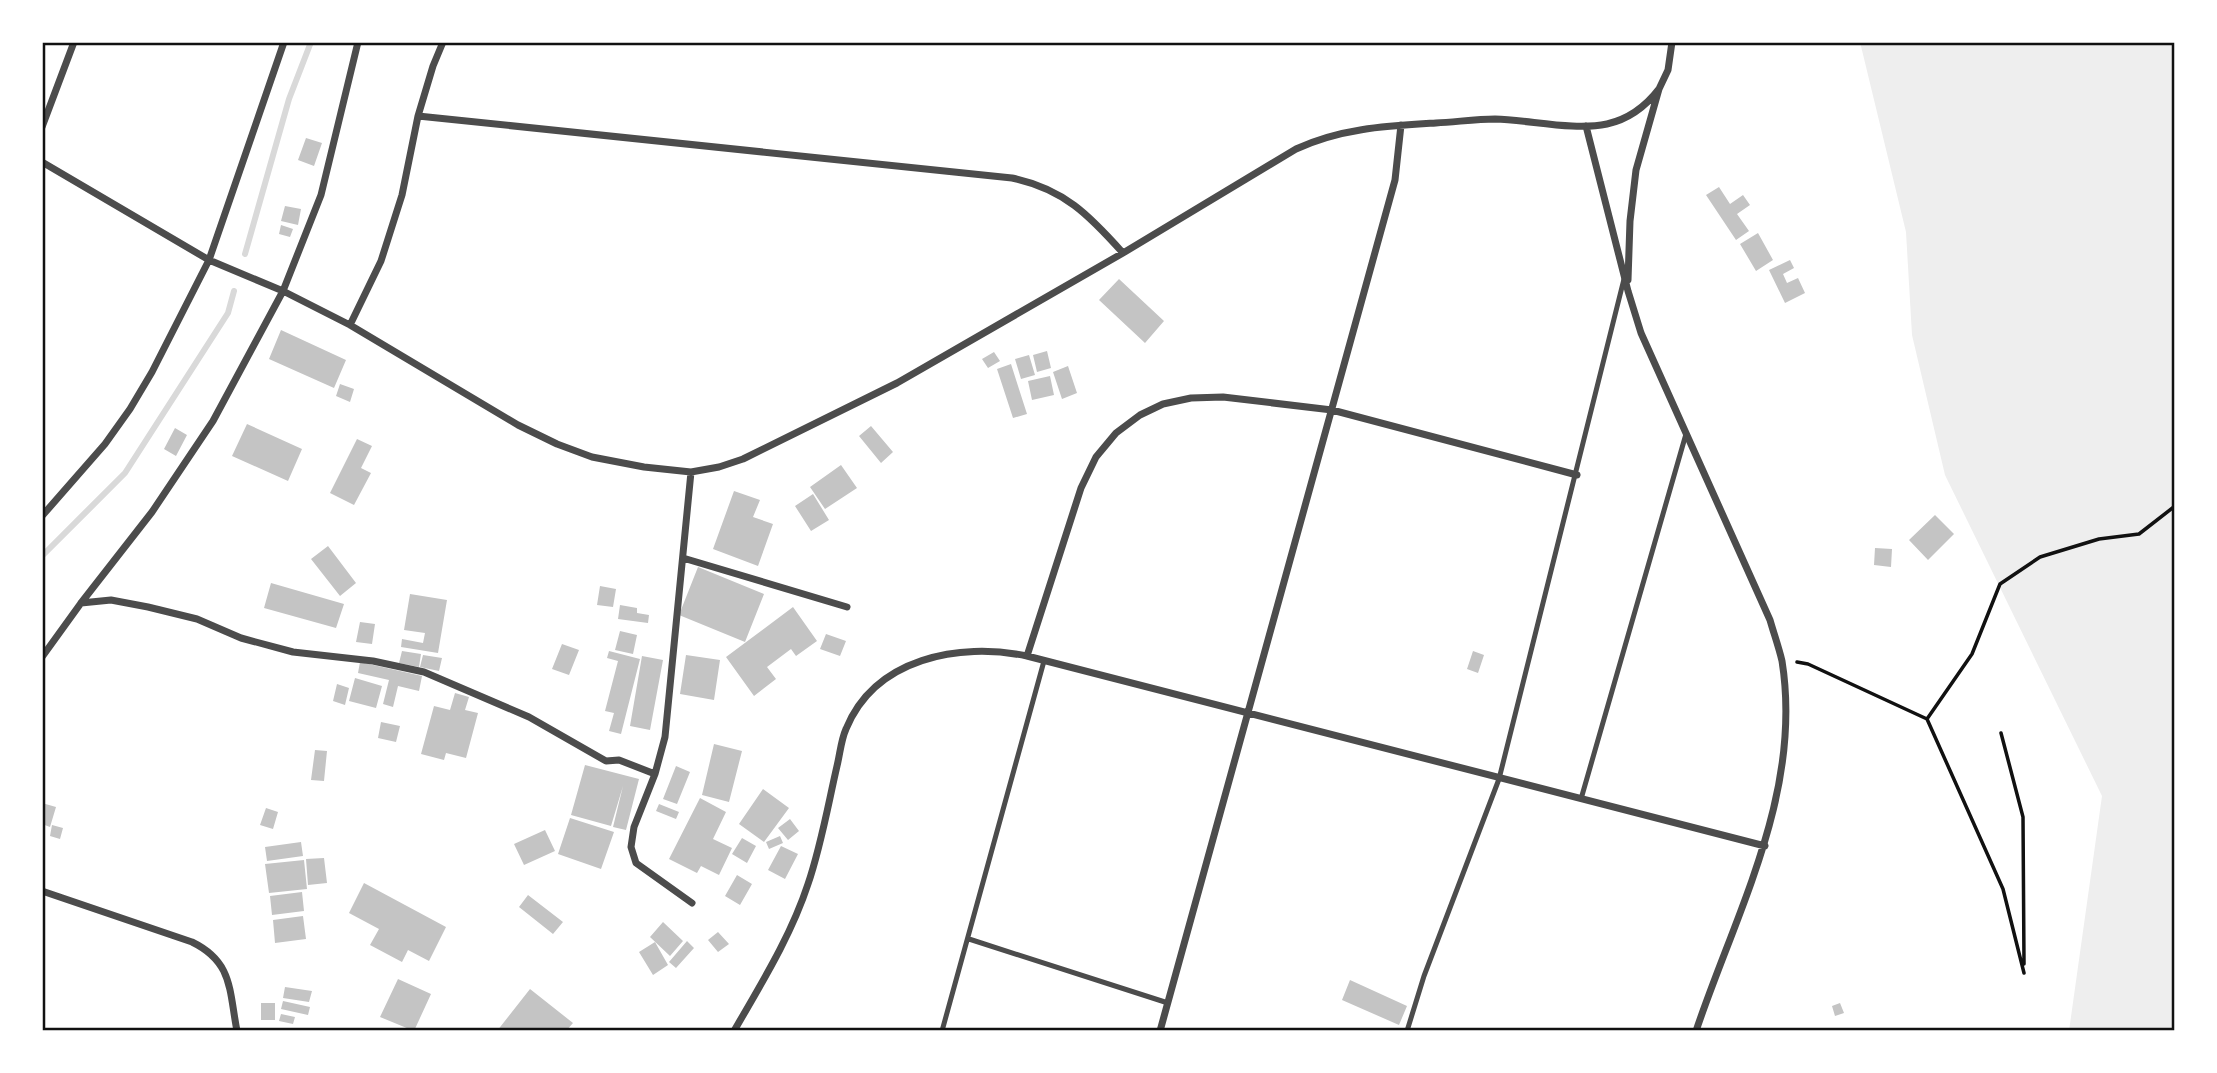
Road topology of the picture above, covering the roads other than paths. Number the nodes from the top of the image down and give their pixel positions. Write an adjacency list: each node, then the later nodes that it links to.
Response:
1 (74, 42): 10 (street)
2 (284, 42): 13 (street)
3 (358, 42): 15 (street)
4 (443, 42): 7 (street)
5 (1672, 42): 6 (street)
6 (1659, 89): 9 (street); 16 (street)
7 (418, 116): 12 (street); 17 (street)
8 (1401, 125): 9 (street); 12 (street); 18 (street)
9 (1586, 126): 14 (street)
10 (42, 127)
11 (42, 162): 13 (street)
12 (1123, 253): 20 (street)
13 (209, 260): 15 (street); 22 (street)
14 (1625, 278): 16 (street); 21 (lane)
15 (283, 291): 17 (street); 24 (street)
16 (1628, 291): 19 (street)
17 (350, 325): 20 (street)
18 (1332, 410): 21 (street); 26 (street); 29 (street)
19 (1686, 434): 32 (lane); 33 (street)
20 (691, 472): 23 (street)
21 (1577, 475): 31 (lane)
22 (42, 516)
23 (683, 558): 25 (street); 30 (street)
24 (80, 603): 27 (street); 30 (street)
25 (847, 607)
26 (1027, 656): 28 (street); 39 (street)
27 (42, 657)
28 (1044, 661): 29 (street); 36 (lane)
29 (1247, 713): 31 (street); 37 (street)
30 (655, 774): 35 (street)
31 (1499, 779): 32 (street); 42 (lane)
32 (1581, 799): 33 (street)
33 (1765, 846): 43 (street)
34 (42, 891): 38 (street)
35 (692, 903)
36 (969, 939): 37 (lane); 40 (lane)
37 (1168, 1003): 41 (street)
38 (237, 1031)
39 (734, 1031)
40 (942, 1031)
41 (1160, 1031)
42 (1407, 1031)
43 (1696, 1031)

